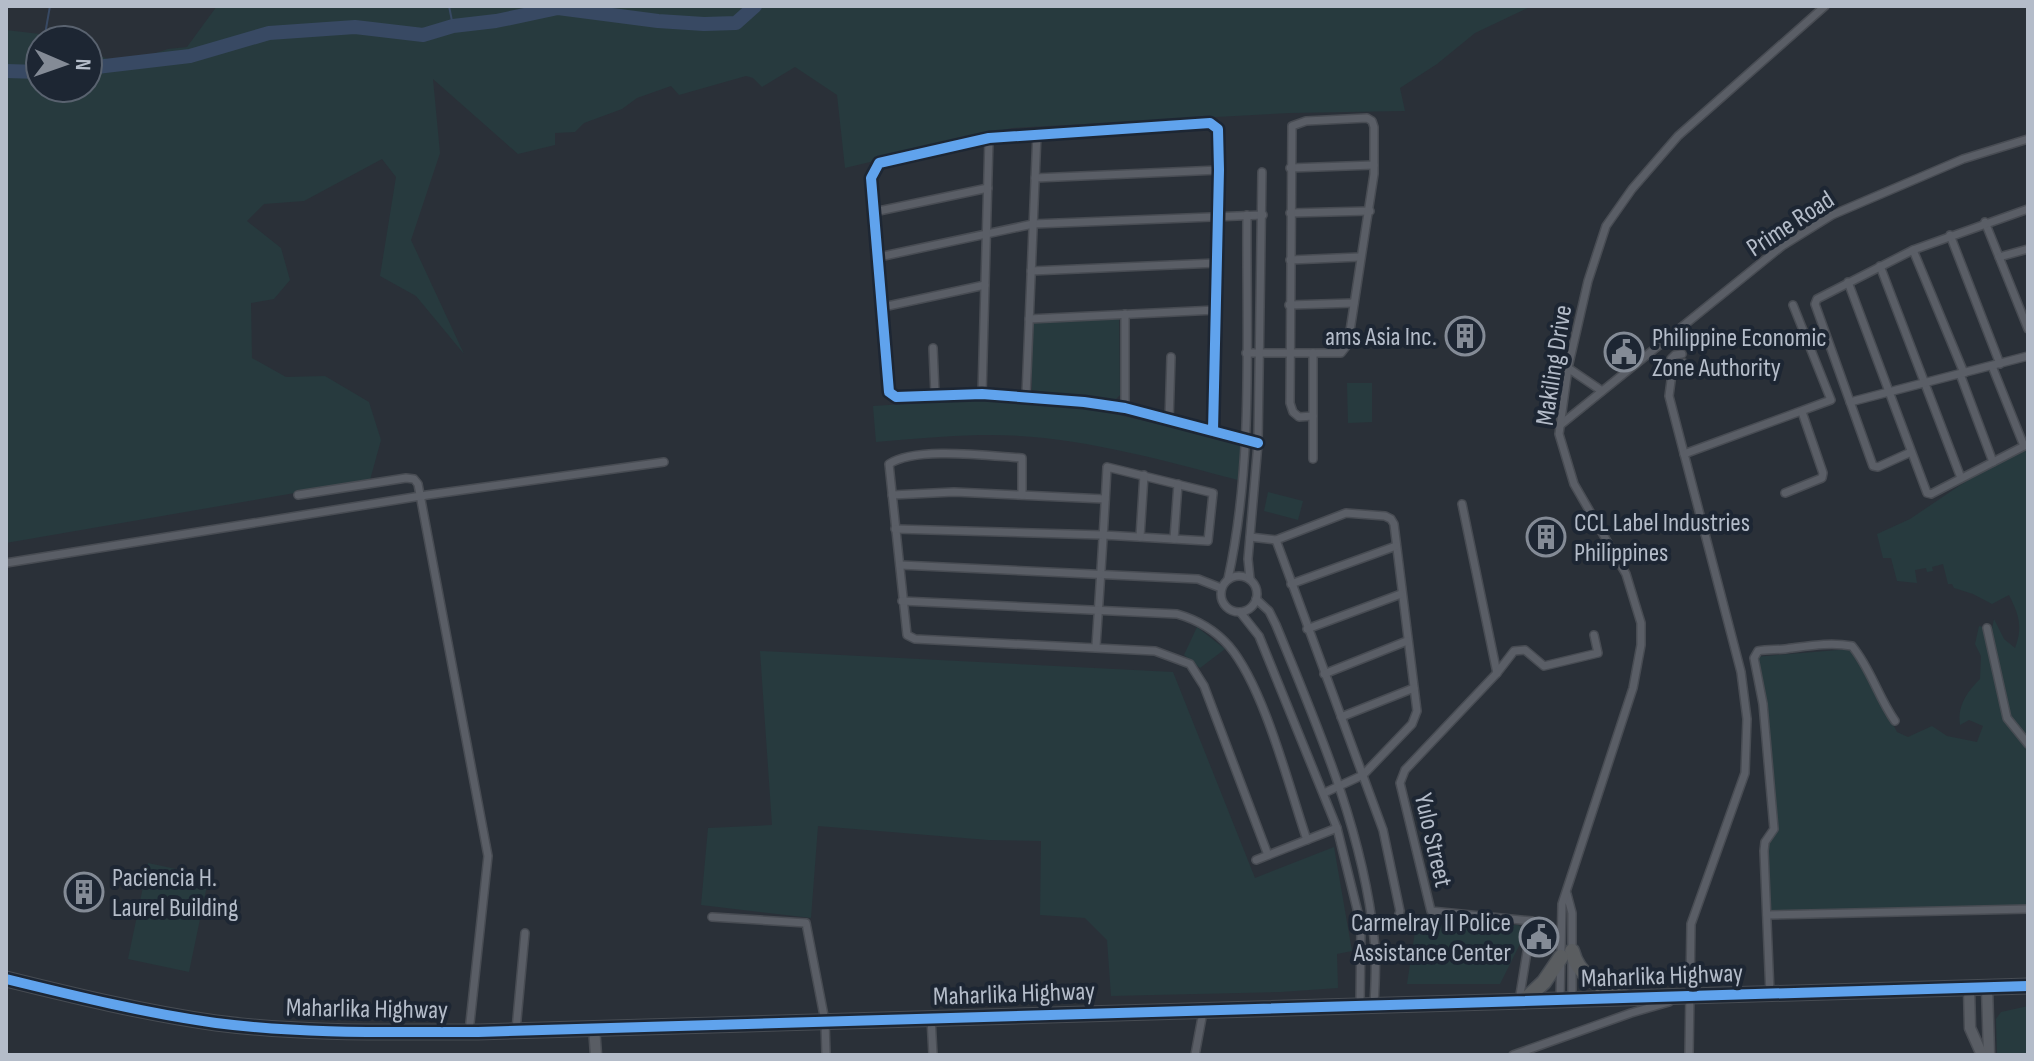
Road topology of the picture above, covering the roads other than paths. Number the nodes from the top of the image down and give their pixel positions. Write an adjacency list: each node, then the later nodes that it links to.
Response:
1 (1825, 6): 51 (street, Makiling Drive)
2 (1037, 133): 3 (street); 7 (street); 9 (street)
3 (989, 138): 10 (street); 13 (street)
4 (2028, 139): 55 (street, Prime Road)
5 (1374, 165): 6 (street); 6 (street); 12 (street)
6 (1290, 168): 14 (street)
7 (1219, 170): 9 (street); 15 (street)
8 (1262, 172): 17 (street)
9 (1035, 178): 19 (street)
10 (988, 188): 13 (street); 21 (street)
11 (2028, 209): 18 (street)
12 (1370, 211): 14 (street); 25 (street)
13 (874, 212): 24 (street)
14 (1290, 213): 27 (street)
15 (1218, 215): 16 (street); 19 (street); 28 (street)
16 (1247, 215): 17 (street); 42 (street)
17 (1263, 215): 43 (street)
18 (1985, 222): 20 (street); 26 (street)
19 (1033, 224): 21 (street); 30 (street)
20 (1950, 235): 23 (street); 50 (street)
21 (987, 236): 24 (street); 32 (street)
22 (2028, 249): 26 (street)
23 (1913, 250): 29 (street); 53 (street)
24 (879, 257): 36 (street)
25 (1360, 257): 27 (street); 33 (street)
26 (1999, 257): 40 (street)
27 (1290, 260): 34 (street)
28 (1217, 263): 30 (street); 37 (street)
29 (1880, 266): 31 (street); 54 (street)
30 (1031, 271): 39 (street)
31 (1848, 282): 56 (street); 60 (street)
32 (985, 285): 36 (street); 58 (street)
33 (1354, 303): 34 (street); 45 (street)
34 (1289, 305): 44 (street)
35 (1793, 305): 62 (street)
36 (883, 307): 57 (street)
37 (1216, 310): 38 (street); 66 (street)
38 (1125, 314): 39 (street); 61 (street)
39 (1029, 319): 59 (street)
40 (2028, 329)
41 (933, 348): 57 (street)
42 (1246, 353): 43 (street); 67 (street)
43 (1260, 353): 44 (street); 68 (street)
44 (1290, 353): 45 (street); 63 (street)
45 (1313, 353): 63 (street)
46 (1682, 354): 52 (street)
47 (2028, 356): 50 (street)
48 (1171, 357): 64 (street)
49 (1684, 363): 52 (street)
50 (1996, 365): 53 (street); 69 (street)
51 (1568, 368): 55 (street); 65 (street, Makiling Drive)
52 (1672, 373): 71 (street)
53 (1962, 373): 54 (street); 74 (street)
54 (1926, 383): 56 (street); 76 (street)
55 (1602, 391): 65 (street, Prime Road)
56 (1889, 392): 60 (street); 70 (street)
57 (935, 394): 58 (street)
58 (982, 394): 59 (street)
59 (1026, 396): 61 (street)
60 (1850, 402): 70 (street)
61 (1125, 408): 64 (street)
62 (1802, 412): 71 (street); 78 (street)
63 (1313, 416): 72 (street)
64 (1169, 421): 66 (street)
65 (1559, 426): 128 (street, Makiling Drive)
66 (1213, 431): 67 (street)
67 (1246, 439): 68 (street); 95 (street)
68 (1258, 443): 88 (street)
69 (2026, 445): 74 (street)
70 (1911, 452): 76 (street)
71 (1684, 454): 134 (street)
72 (1313, 459)
73 (664, 462): 82 (street)
74 (1993, 462): 76 (street)
75 (1144, 475): 77 (street); 83 (street); 87 (street)
76 (1961, 478)
77 (1178, 484): 89 (street); 89 (street)
78 (1785, 493)
79 (298, 495): 82 (street)
80 (892, 495): 81 (street); 81 (street); 85 (street)
81 (1022, 495): 83 (street)
82 (419, 496): 92 (street); 144 (street)
83 (1105, 499): 86 (street)
84 (1462, 504): 109 (street)
85 (895, 529): 86 (street); 93 (street)
86 (1103, 535): 87 (street); 94 (street)
87 (1140, 537): 89 (street)
88 (1250, 537): 90 (street); 96 (street)
89 (1174, 539)
90 (1276, 540): 91 (street); 97 (street)
91 (1396, 546): 97 (street); 99 (street)
92 (6, 563)
93 (900, 565): 94 (street); 101 (street)
94 (1100, 574): 98 (street); 102 (street)
95 (1228, 579): 96 (street); 98 (street)
96 (1250, 579): 100 (street)
97 (1291, 584): 105 (street)
98 (1221, 588): 103 (street)
99 (1401, 594): 105 (street); 107 (street)
100 (1256, 599): 103 (street); 116 (street)
101 (902, 601): 102 (street); 108 (street)
102 (1098, 610): 108 (street); 119 (street)
103 (1240, 612): 117 (street)
104 (1987, 628): 114 (street)
105 (1307, 629): 110 (street)
106 (1594, 635): 109 (street, Yulo Street)
107 (1407, 641): 110 (street); 111 (street)
108 (1096, 646): 120 (street)
109 (1497, 673): 137 (street, Yulo Street)
110 (1324, 674): 112 (street)
111 (1414, 688): 112 (street); 115 (street)
112 (1341, 717): 115 (street)
113 (1895, 721): 123 (street)
114 (2028, 744)
115 (1363, 775): 116 (street); 126 (street)
116 (1340, 787): 117 (street); 126 (street)
117 (1324, 793): 118 (street)
118 (1337, 828): 119 (street); 125 (street)
119 (1307, 840): 120 (street)
120 (1268, 855): 121 (street)
121 (1256, 860)
122 (2028, 909): 123 (street)
123 (1767, 915): 133 (street)
124 (712, 917): 141 (street)
125 (1361, 925): 126 (street); 138 (street)
126 (1373, 925): 138 (street)
127 (525, 933): 143 (street)
128 (1566, 954): 135 (highway); 136 (street, Makiling Drive); 137 (highway)
129 (6, 979): 144 (highway, Maharlika Highway)
130 (2028, 986): 131 (highway, Maharlika Highway)
131 (1987, 987): 132 (highway, Maharlika Highway); 152 (main road)
132 (1969, 988): 133 (highway, Maharlika Highway); 151 (main road)
133 (1770, 994): 134 (highway, Maharlika Highway)
134 (1690, 996): 135 (highway, Maharlika Highway); 149 (street); 150 (street)
135 (1630, 998): 136 (highway, Maharlika Highway)
136 (1566, 1000): 137 (highway, Maharlika Highway)
137 (1521, 1001): 138 (highway, Maharlika Highway)
138 (1367, 1005): 139 (highway, Maharlika Highway)
139 (1203, 1010): 140 (highway, Maharlika Highway); 148 (street)
140 (931, 1018): 141 (highway, Maharlika Highway); 147 (street)
141 (825, 1021): 142 (highway, Maharlika Highway); 146 (street)
142 (594, 1027): 143 (highway, Maharlika Highway); 145 (main road)
143 (516, 1030): 144 (highway, Maharlika Highway)
144 (469, 1032)
145 (596, 1055)
146 (826, 1055)
147 (933, 1055)
148 (1195, 1055)
149 (1513, 1055)
150 (1689, 1055)
151 (1982, 1055)
152 (1989, 1055)

